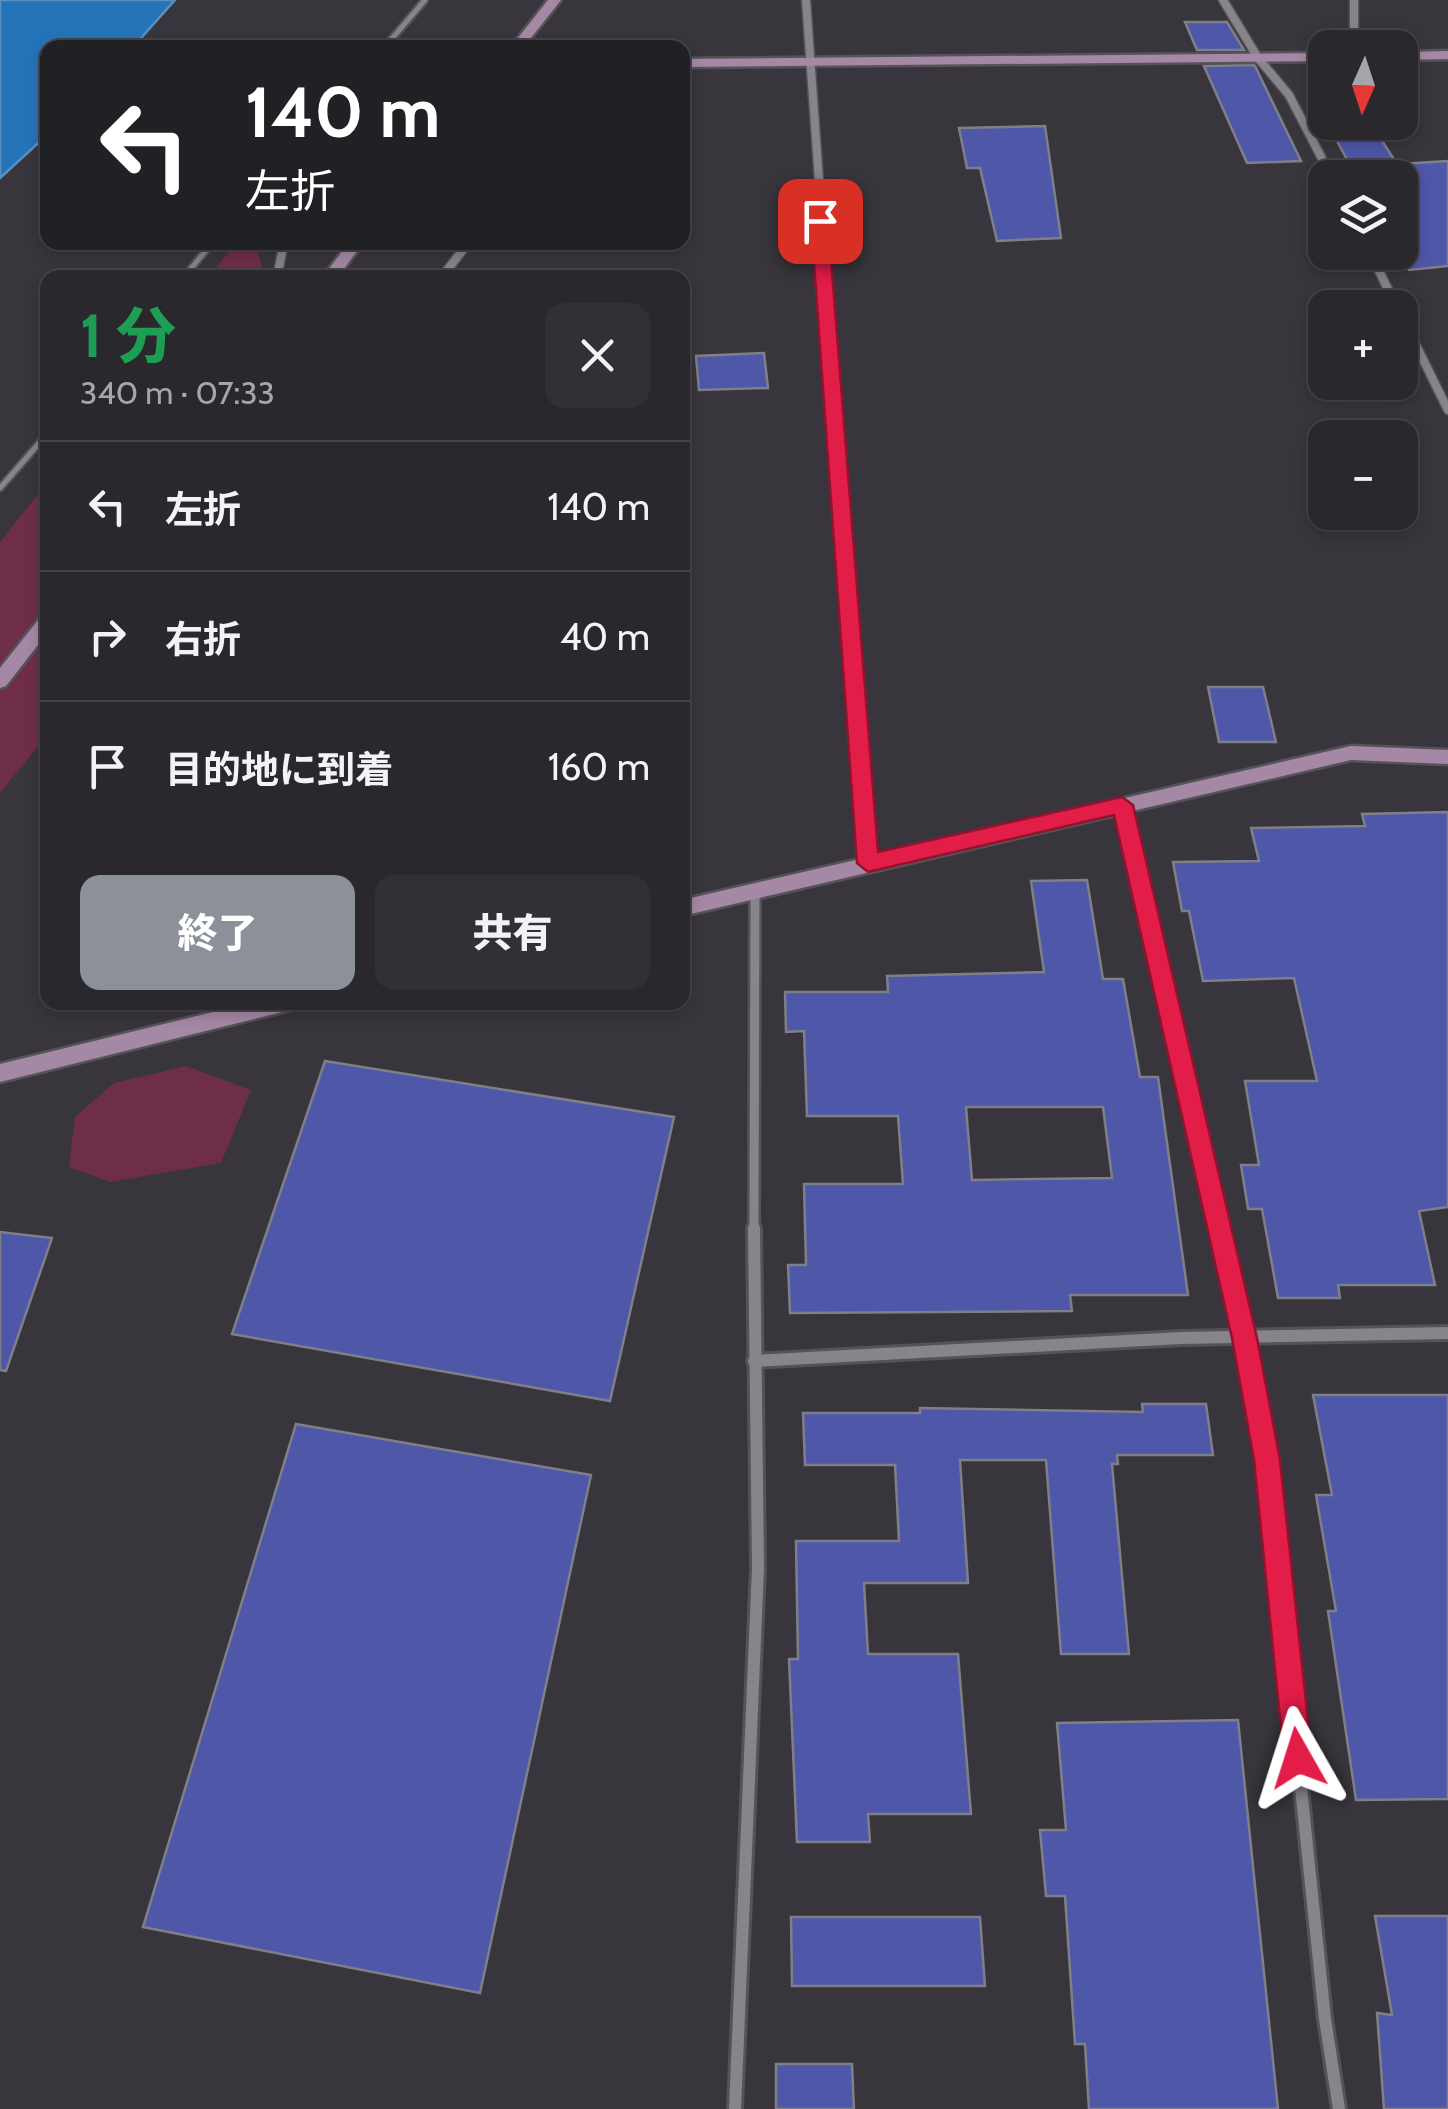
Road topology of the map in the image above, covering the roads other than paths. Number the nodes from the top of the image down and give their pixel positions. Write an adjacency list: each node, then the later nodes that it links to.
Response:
1 (426, 0): 7 (lane)
2 (555, 0): 8 (street)
3 (806, 0): 13 (street)
4 (1224, 0): 12 (street)
5 (1354, 0): 6 (street)
6 (1354, 30)
7 (391, 40)
8 (522, 40)
9 (1448, 55): 10 (street)
10 (1418, 56)
11 (1308, 57): 12 (street)
12 (1258, 58): 13 (street); 15 (street)
13 (810, 62): 14 (street); 28 (street)
14 (690, 63)
15 (1323, 160)
16 (206, 250): 18 (lane)
17 (351, 250): 19 (street)
18 (189, 270)
19 (335, 270)
20 (1418, 350): 21 (street)
21 (1448, 410)
22 (40, 442): 23 (lane)
23 (0, 488)
24 (40, 630): 25 (street)
25 (0, 681)
26 (1448, 757): 27 (street)
27 (1122, 805): 28 (street); 34 (street)
28 (868, 863): 29 (street)
29 (755, 890): 30 (street); 35 (street)
30 (690, 906)
31 (237, 1010): 32 (street)
32 (0, 1073)
33 (1448, 1333): 34 (street)
34 (1244, 1338): 35 (street); 37 (street)
35 (754, 1361): 36 (street)
36 (734, 2109)
37 (1340, 2109)

